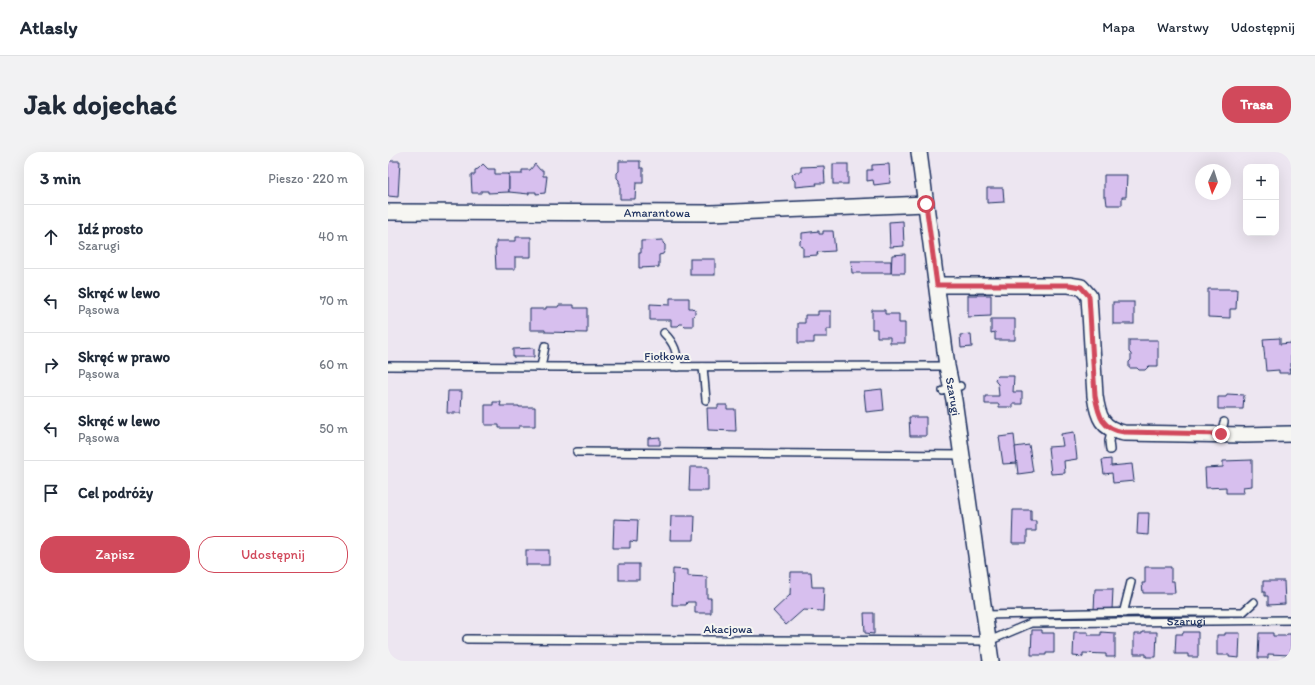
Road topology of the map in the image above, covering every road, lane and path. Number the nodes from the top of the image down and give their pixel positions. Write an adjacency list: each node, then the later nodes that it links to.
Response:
1 (919, 152): 2 (street, Szarugi)
2 (926, 204): 3 (street, Amarantowa); 4 (street, Szarugi)
3 (388, 212)
4 (937, 285): 8 (street, Szarugi); 13 (street)
5 (664, 333): 10 (lane)
6 (545, 346): 9 (lane)
7 (388, 366): 9 (lane, Fiołkowa)
8 (947, 366): 11 (lane, Fiołkowa); 15 (street, Szarugi)
9 (541, 367): 10 (lane, Fiołkowa)
10 (678, 367): 11 (lane, Fiołkowa)
11 (703, 367): 12 (lane)
12 (706, 400)
13 (1112, 429): 14 (street); 16 (lane)
14 (1291, 434)
15 (958, 448): 17 (lane); 21 (street, Szarugi)
16 (1110, 450)
17 (577, 452)
18 (1131, 582): 20 (lane)
19 (1254, 602): 20 (lane)
20 (1124, 613): 21 (lane)
21 (985, 615): 24 (street, Szarugi)
22 (1291, 620): 24 (lane, Szarugi)
23 (468, 639): 24 (lane, Akacjowa)
24 (989, 641): 25 (street, Szarugi)
25 (991, 661)

